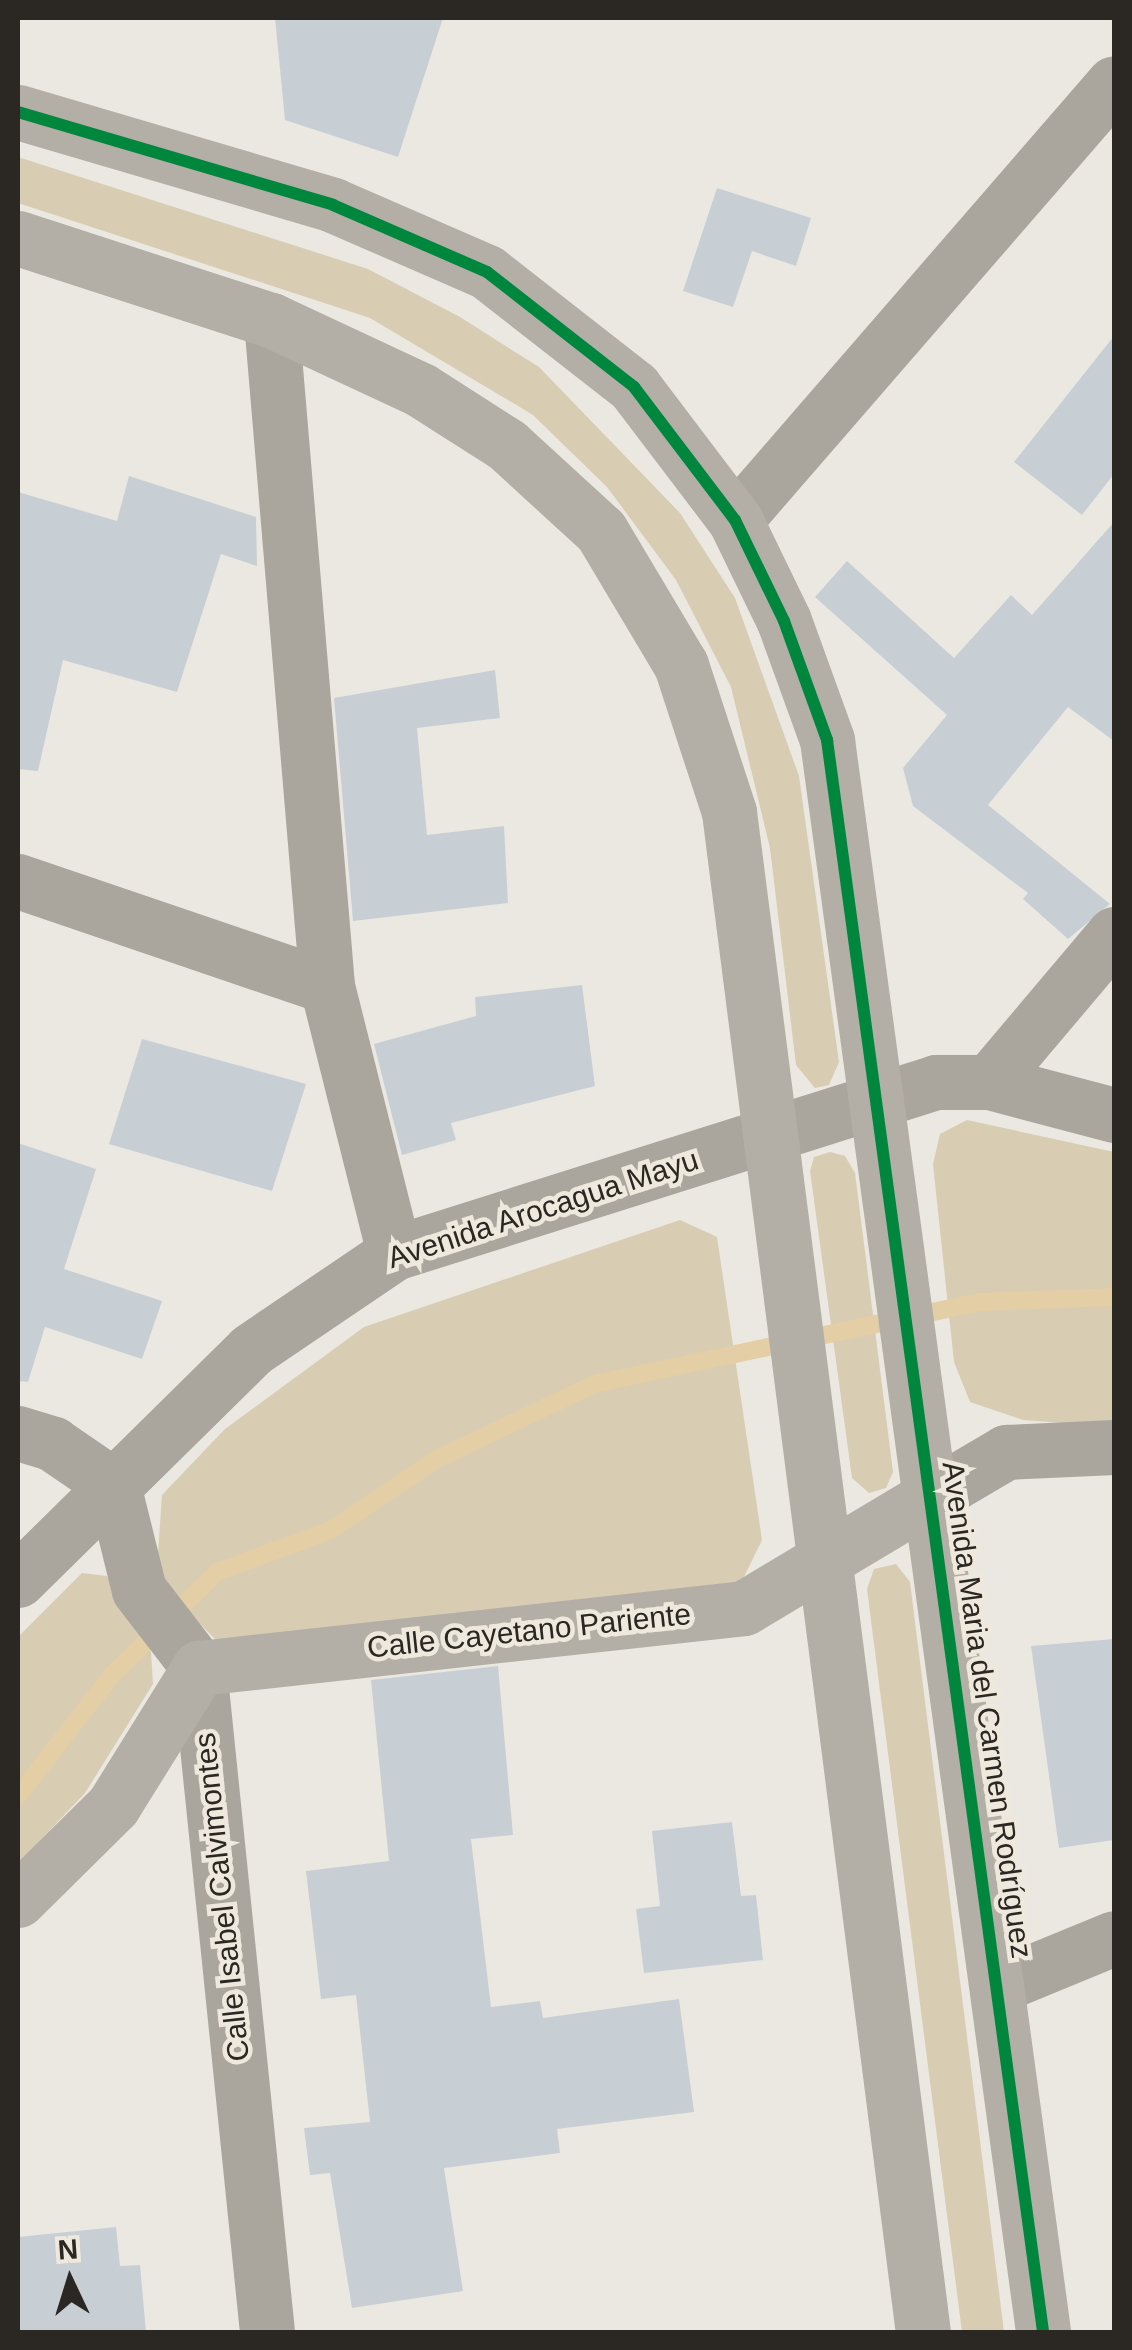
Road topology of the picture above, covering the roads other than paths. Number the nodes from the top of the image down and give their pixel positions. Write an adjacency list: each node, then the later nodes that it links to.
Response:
1 (1114, 83): 5 (street)
2 (18, 112): 5 (street, Avenida Maria del Carmen Rodríguez)
3 (18, 238): 4 (street)
4 (271, 320): 8 (street); 12 (street)
5 (735, 520): 10 (street, Avenida Maria del Carmen Rodríguez)
6 (18, 881): 8 (street)
7 (1114, 934): 9 (street)
8 (328, 986): 13 (street)
9 (989, 1082): 10 (street, Avenida Arocagua Mayu); 11 (street, Avenida Arocagua Mayu)
10 (876, 1095): 12 (street, Avenida Arocagua Mayu); 17 (street, Avenida Maria del Carmen Rodríguez)
11 (1114, 1115)
12 (772, 1134): 13 (street, Avenida Arocagua Mayu); 18 (street)
13 (394, 1253): 16 (street, Avenida Arocagua Mayu)
14 (18, 1433): 16 (street)
15 (1114, 1447): 17 (street, Calle Cayetano Pariente)
16 (113, 1485): 19 (street, Avenida Arocagua Mayu); 20 (street)
17 (933, 1495): 18 (street, Calle Cayetano Pariente); 23 (street, Avenida Maria del Carmen Rodríguez)
18 (823, 1559): 20 (street, Calle Cayetano Pariente); 25 (street)
19 (18, 1580)
20 (199, 1668): 21 (street); 24 (street, Calle Isabel Calvimontes)
21 (18, 1900)
22 (1114, 1938): 23 (street)
23 (1000, 1985): 26 (street, Avenida Maria del Carmen Rodríguez)
24 (267, 2332)
25 (923, 2332)
26 (1044, 2332)

